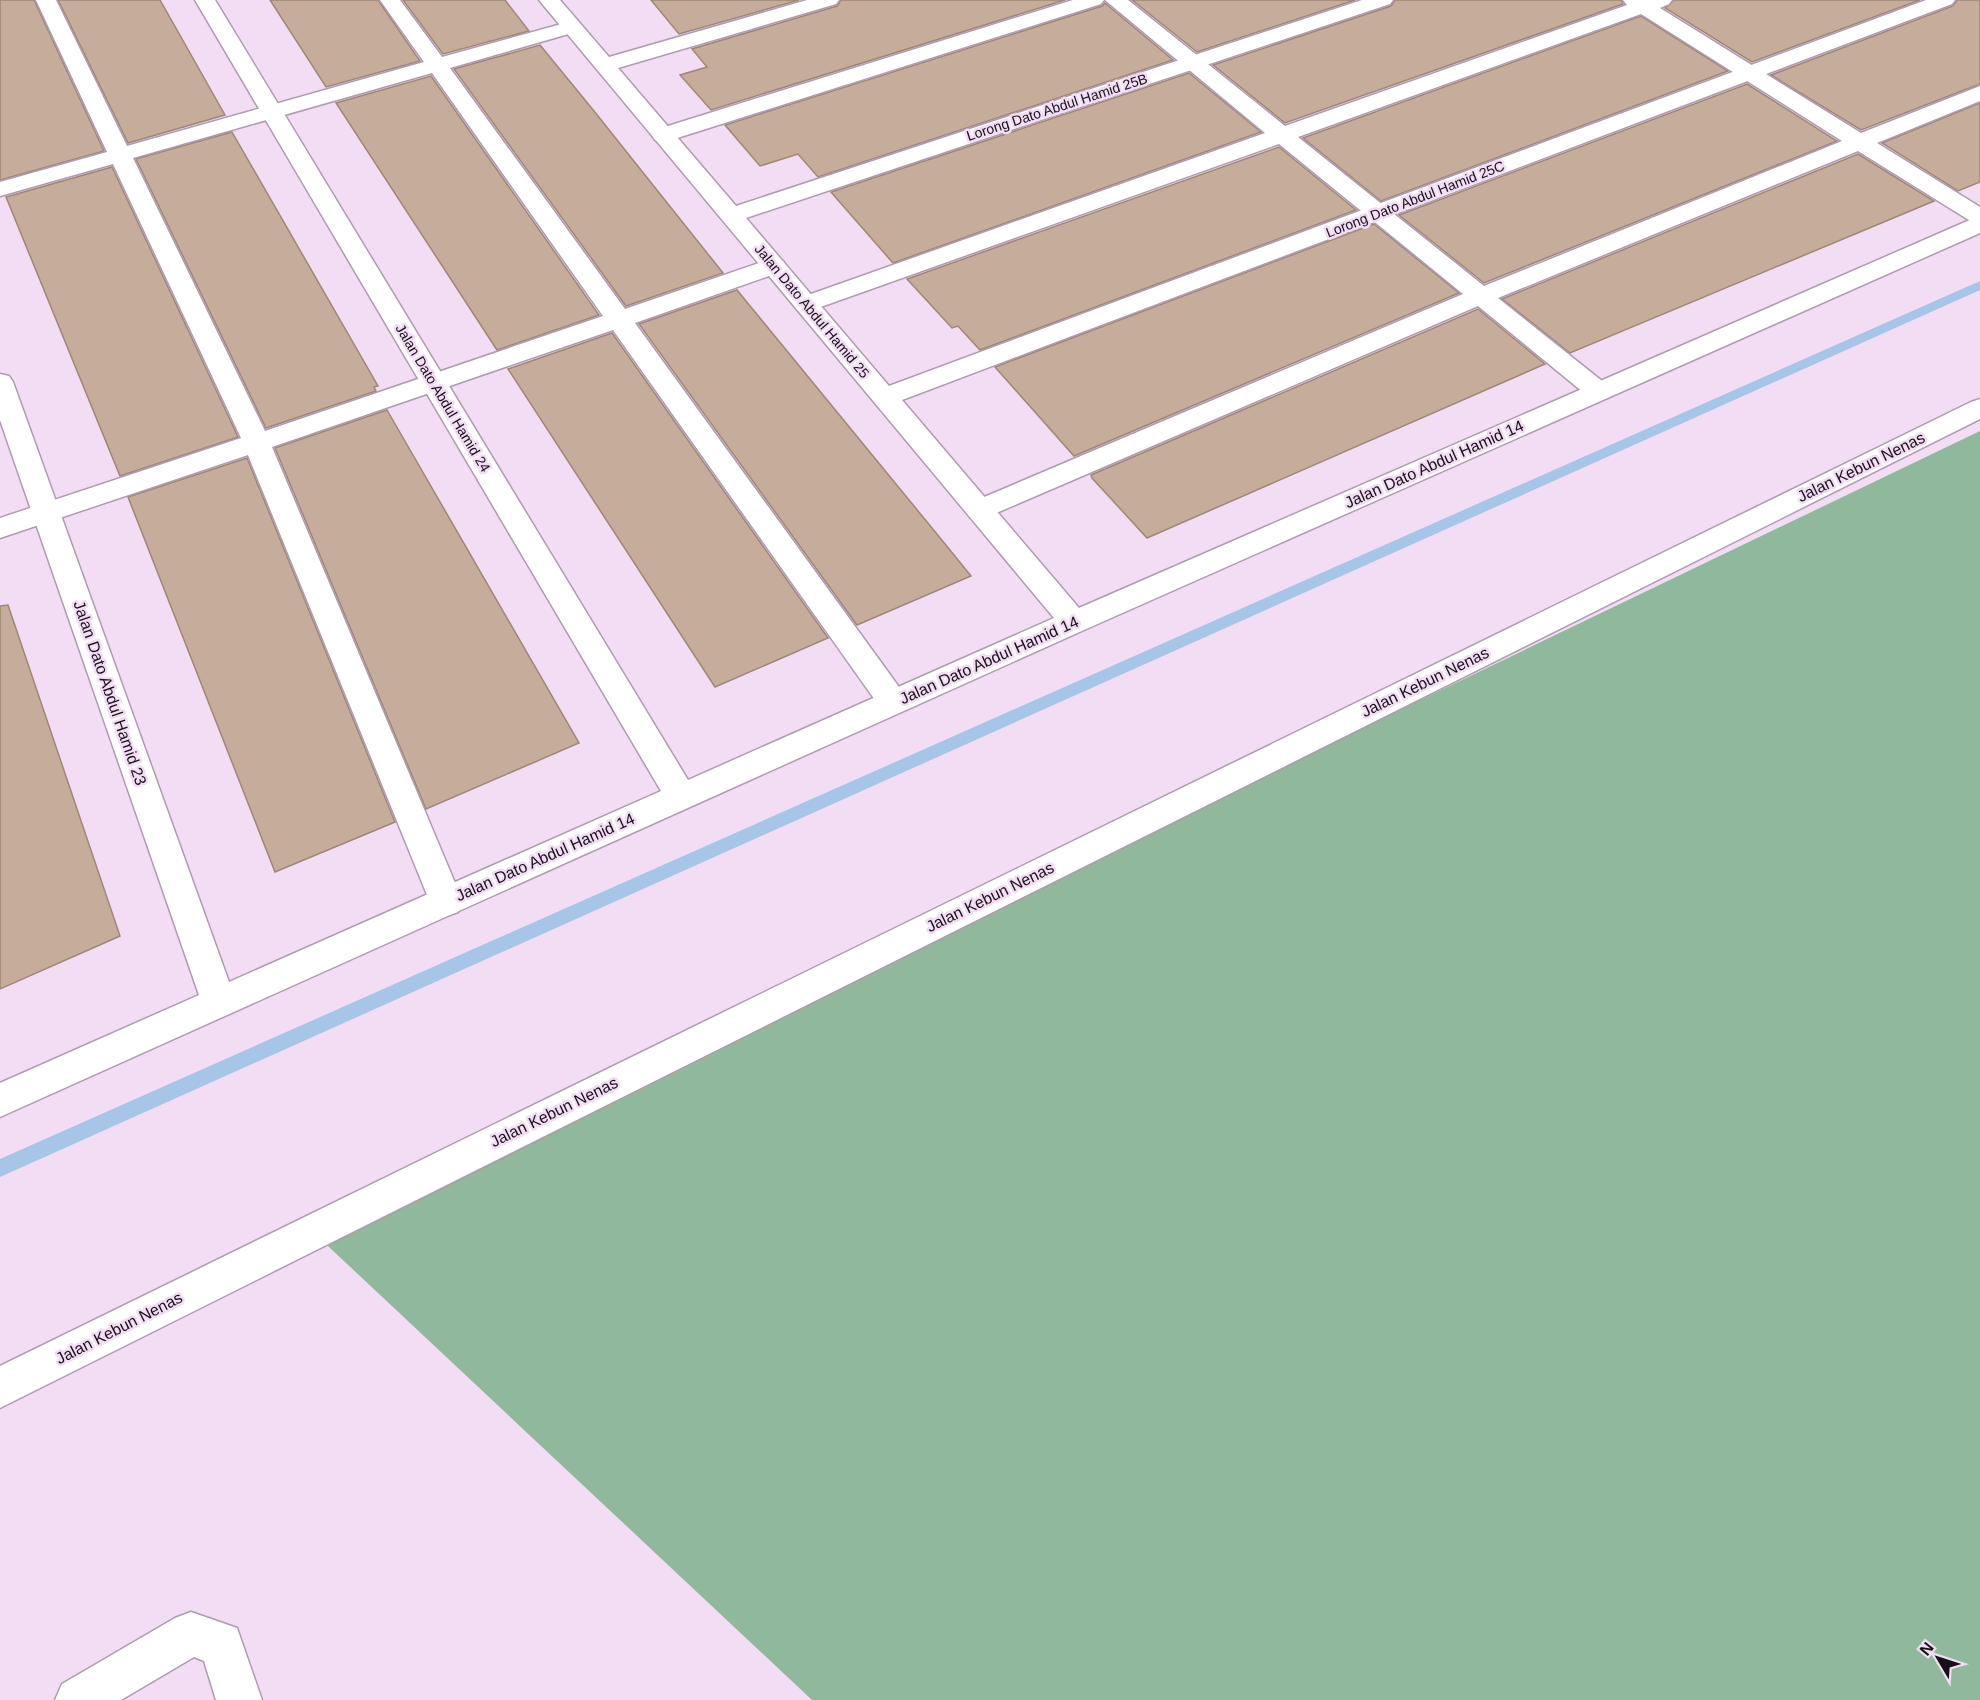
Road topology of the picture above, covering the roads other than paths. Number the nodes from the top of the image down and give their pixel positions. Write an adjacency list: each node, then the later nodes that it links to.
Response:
1 (46, 0): 21 (street)
2 (206, 0): 17 (street, Jalan Dato Abdul Hamid 24)
3 (390, 0): 14 (street)
4 (549, 0): 11 (street, Jalan Dato Abdul Hamid 25)
5 (829, 0): 13 (street)
6 (1094, 0): 18 (street)
7 (1115, 0): 12 (street)
8 (1383, 0): 12 (street, Lorong Dato Abdul Hamid 25B)
9 (1945, 0): 15 (street, Lorong Dato Abdul Hamid 25C)
10 (1646, 2): 15 (street); 19 (street)
11 (572, 27): 13 (street, Jalan Dato Abdul Hamid 25); 14 (street)
12 (1192, 62): 19 (street); 24 (street, Lorong Dato Abdul Hamid 25B)
13 (604, 65): 18 (street, Jalan Dato Abdul Hamid 25)
14 (437, 66): 17 (street); 30 (street)
15 (1750, 73): 20 (street); 23 (street, Lorong Dato Abdul Hamid 25C)
16 (1980, 93): 20 (street)
17 (273, 112): 21 (street); 32 (street, Jalan Dato Abdul Hamid 24)
18 (663, 135): 24 (street, Jalan Dato Abdul Hamid 25)
19 (1283, 136): 23 (street); 29 (street)
20 (1861, 142): 25 (street); 28 (street)
21 (119, 155): 22 (street); 36 (street)
22 (0, 189)
23 (1377, 213): 28 (street); 34 (street, Lorong Dato Abdul Hamid 25C)
24 (732, 215): 27 (street, Jalan Dato Abdul Hamid 25)
25 (1980, 217)
26 (1980, 224): 33 (street, Jalan Dato Abdul Hamid 14)
27 (774, 266): 29 (street, Jalan Dato Abdul Hamid 25); 30 (street)
28 (1480, 296): 33 (street); 37 (street)
29 (806, 304): 34 (street, Jalan Dato Abdul Hamid 25)
30 (618, 320): 32 (street); 41 (street)
31 (0, 382): 38 (street, Jalan Dato Abdul Hamid 23)
32 (434, 384): 36 (street); 42 (street, Jalan Dato Abdul Hamid 24)
33 (1598, 392): 40 (street, Jalan Dato Abdul Hamid 14)
34 (885, 397): 37 (street, Jalan Dato Abdul Hamid 25)
35 (1980, 408): 46 (street, Jalan Kebun Nenas)
36 (257, 442): 38 (street); 43 (street)
37 (980, 510): 40 (street, Jalan Dato Abdul Hamid 25)
38 (46, 513): 39 (street); 44 (street, Jalan Dato Abdul Hamid 23)
39 (0, 528)
40 (1074, 622): 41 (street, Jalan Dato Abdul Hamid 14)
41 (892, 702): 42 (street, Jalan Dato Abdul Hamid 14)
42 (681, 796): 43 (street, Jalan Dato Abdul Hamid 14)
43 (446, 902): 44 (street, Jalan Dato Abdul Hamid 14)
44 (219, 1003): 45 (street, Jalan Dato Abdul Hamid 14)
45 (0, 1100)
46 (0, 1388)
47 (78, 1700): 48 (street)
48 (240, 1700)

